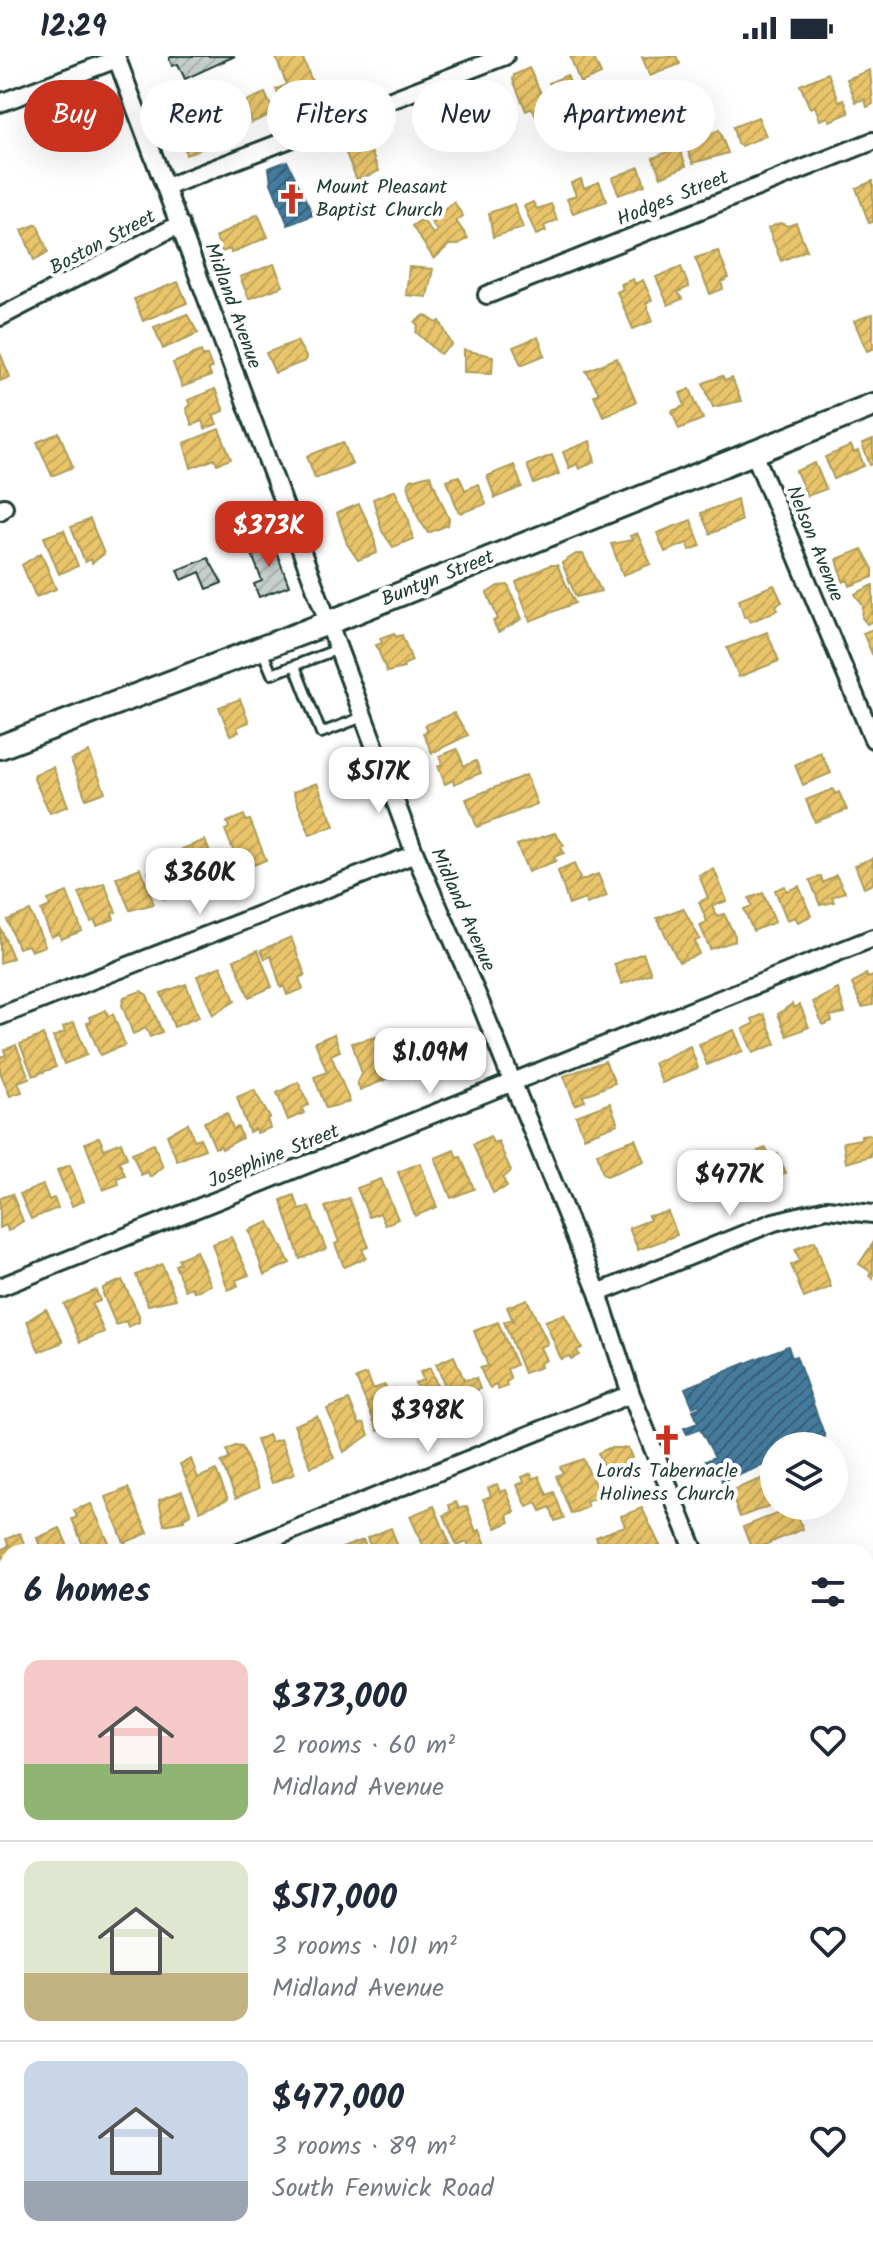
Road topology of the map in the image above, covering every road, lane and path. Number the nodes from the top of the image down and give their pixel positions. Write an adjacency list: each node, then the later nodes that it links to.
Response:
1 (505, 56): 5 (street, Boston Street)
2 (117, 58): 3 (street); 5 (street, Midland Avenue)
3 (0, 103)
4 (873, 141): 7 (street, Hodges Street)
5 (166, 187): 6 (street, Midland Avenue)
6 (180, 224): 8 (street, Boston Street); 11 (street, Midland Avenue)
7 (487, 295)
8 (0, 317)
9 (873, 405): 10 (street, Buntyn Street)
10 (754, 453): 11 (street, Buntyn Street); 16 (street, Nelson Avenue)
11 (328, 623): 12 (street, Buntyn Street); 13 (street, Midland Avenue)
12 (261, 648): 14 (lane); 17 (street, Buntyn Street)
13 (338, 649): 14 (lane); 15 (street, Midland Avenue)
14 (295, 666): 15 (lane)
15 (363, 717): 18 (street, Midland Avenue)
16 (873, 739)
17 (0, 747)
18 (415, 854): 20 (street); 21 (street, Midland Avenue)
19 (873, 938): 21 (street, Josephine Street)
20 (0, 1016)
21 (514, 1084): 23 (street, Josephine Street); 24 (street, Midland Avenue)
22 (873, 1214): 24 (street)
23 (0, 1287)
24 (598, 1293): 25 (street, Midland Avenue)
25 (631, 1394): 26 (street); 27 (street, Midland Avenue)
26 (259, 1544)
27 (692, 1544)

